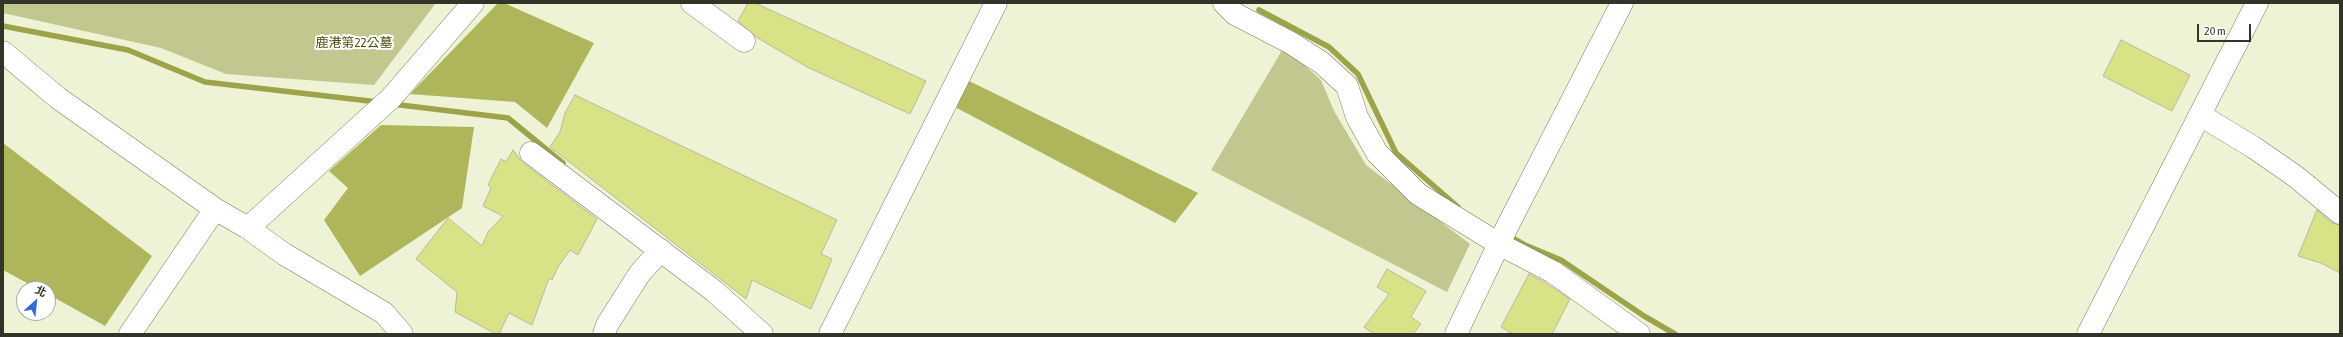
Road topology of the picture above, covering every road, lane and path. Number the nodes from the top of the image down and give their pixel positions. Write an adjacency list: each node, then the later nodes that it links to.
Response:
1 (473, 3): 13 (street)
2 (692, 3): 7 (street)
3 (996, 3): 20 (street)
4 (1224, 3): 14 (street)
5 (1622, 3): 14 (street)
6 (2257, 3): 9 (street)
7 (744, 41)
8 (3, 52): 11 (street)
9 (2200, 115): 12 (street); 23 (street)
10 (531, 153): 15 (street)
11 (215, 209): 13 (street); 16 (street)
12 (2340, 213)
13 (248, 228): 17 (street)
14 (1503, 235): 21 (street); 22 (street)
15 (660, 250): 18 (street); 19 (street)
16 (130, 334)
17 (402, 334)
18 (604, 334)
19 (762, 334)
20 (830, 334)
21 (1456, 334)
22 (1639, 334)
23 (2088, 334)

